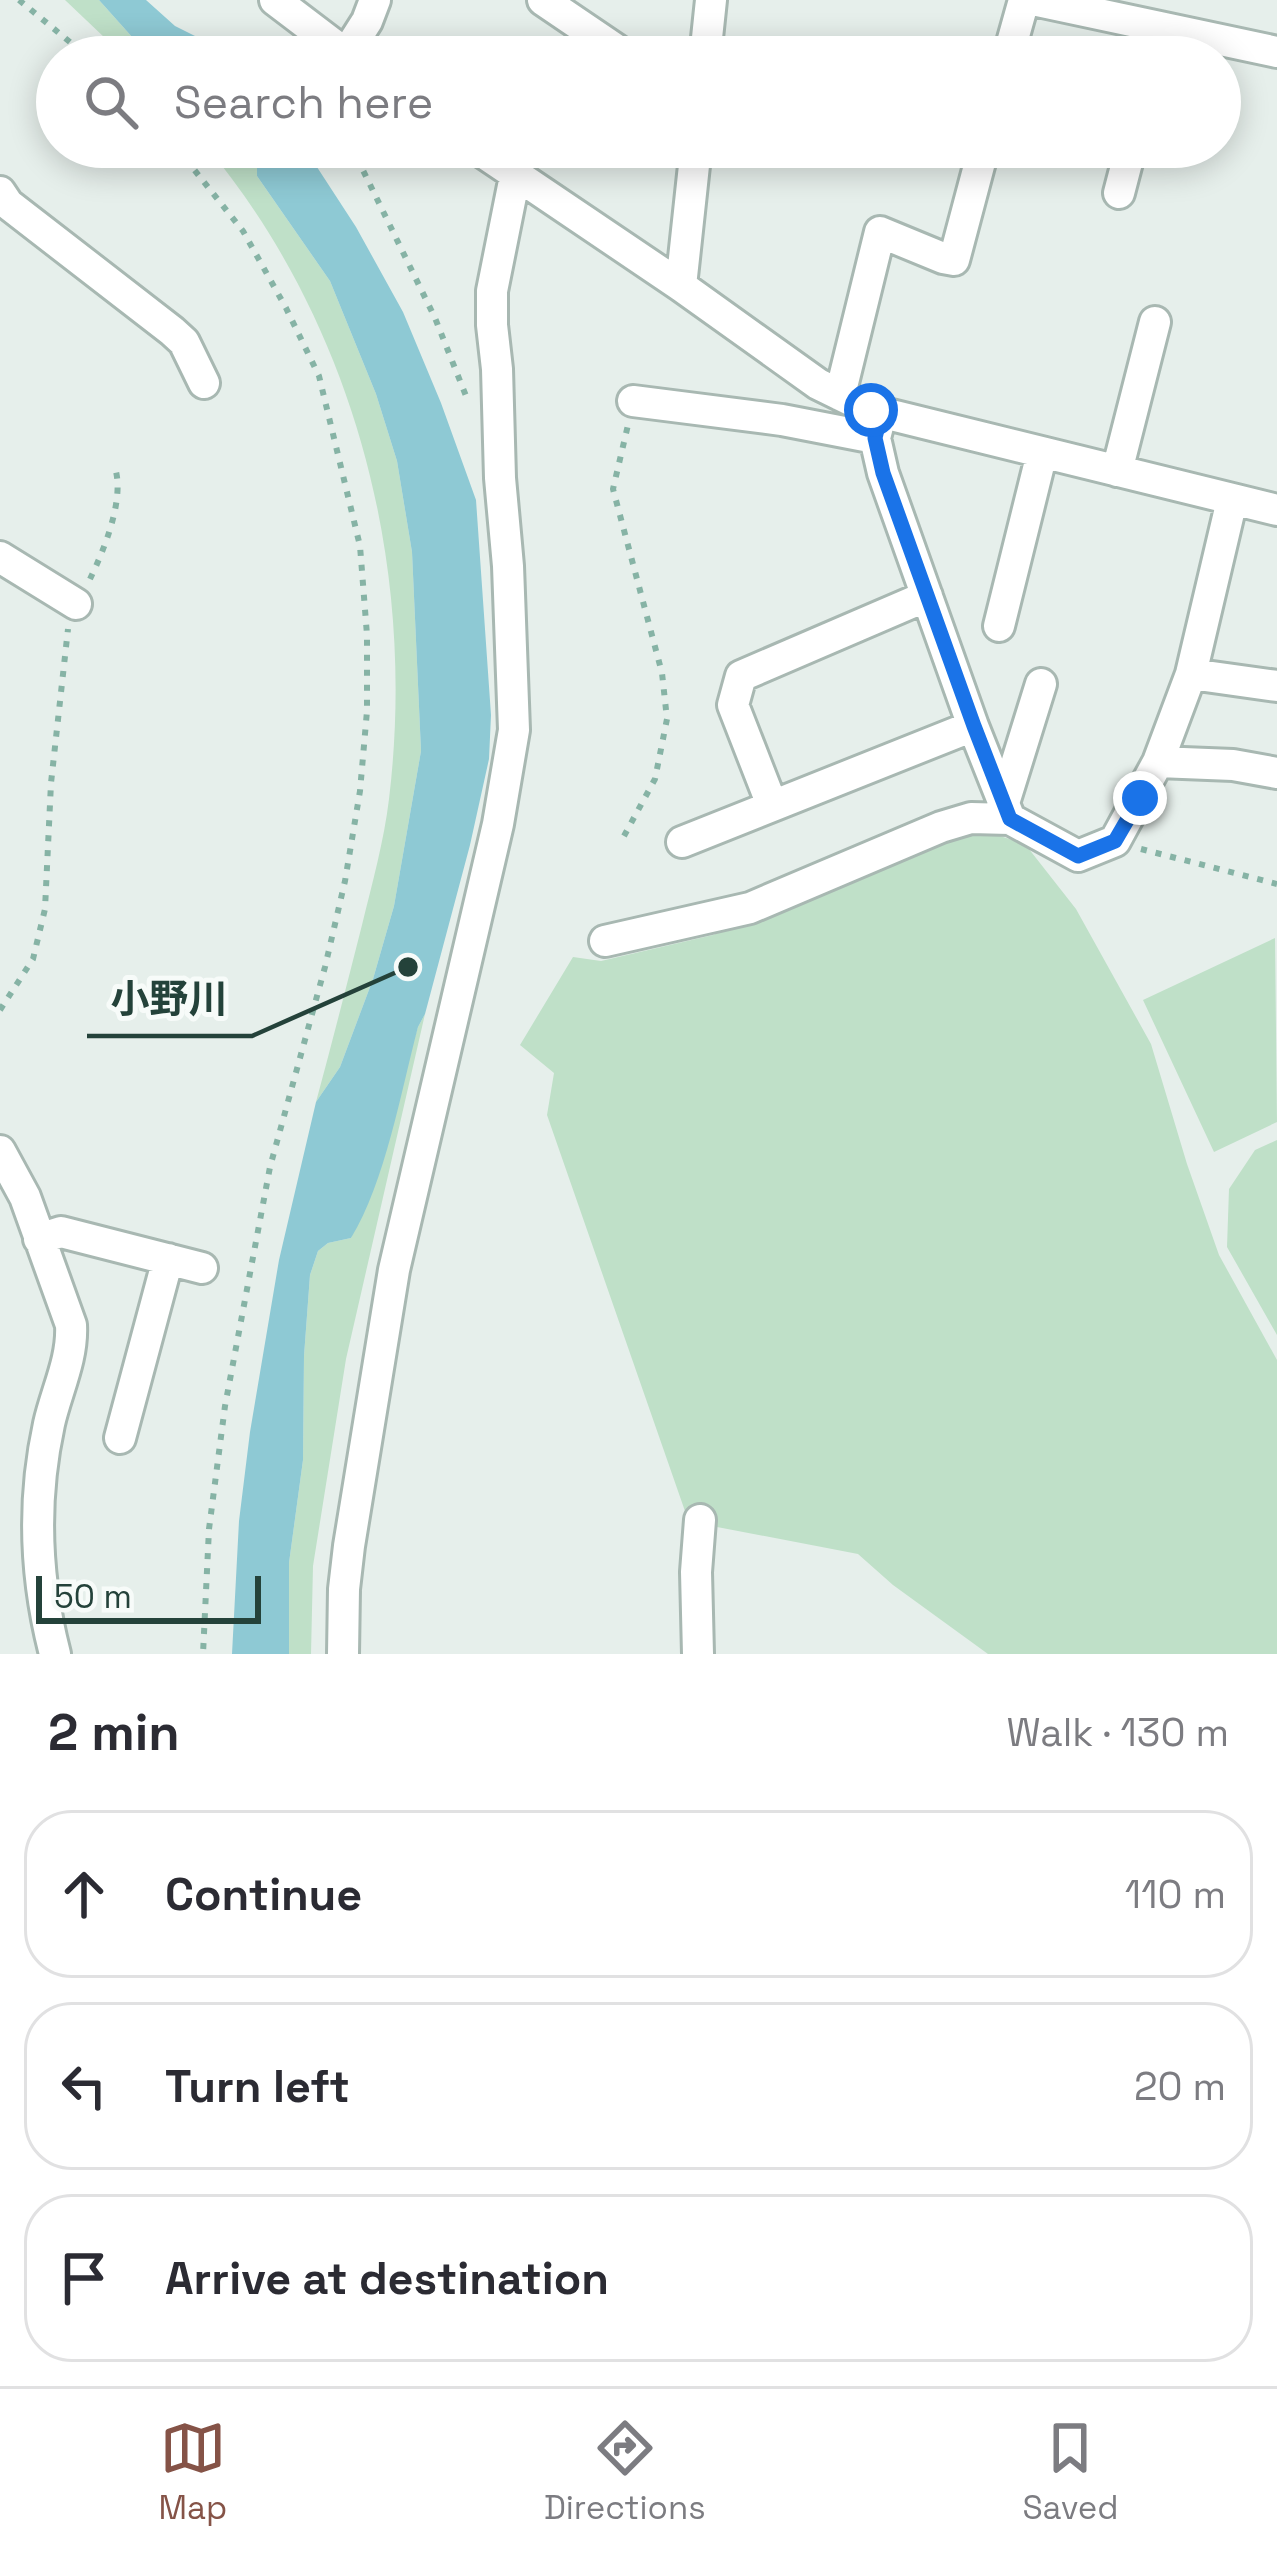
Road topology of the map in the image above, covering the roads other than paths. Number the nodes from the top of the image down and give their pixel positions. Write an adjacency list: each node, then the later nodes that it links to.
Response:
1 (275, 0): 8 (street)
2 (375, 0): 9 (street)
3 (543, 0): 10 (street)
4 (711, 0): 11 (street)
5 (1028, 0): 6 (street); 12 (street)
6 (1084, 6): 7 (street)
7 (1150, 27): 13 (street)
8 (323, 36)
9 (359, 36)
10 (596, 36)
11 (707, 36)
12 (1015, 36)
13 (1196, 36)
14 (1241, 45): 15 (street)
15 (1277, 52)
16 (504, 168): 20 (street)
17 (694, 168): 23 (street)
18 (983, 168): 26 (street)
19 (1126, 168): 22 (street)
20 (515, 176): 23 (street); 54 (street)
21 (0, 192): 25 (street)
22 (1119, 193)
23 (681, 286): 26 (street)
24 (1155, 322): 30 (street)
25 (204, 383)
26 (840, 395): 28 (street)
27 (633, 400): 28 (street)
28 (878, 426): 29 (street); 34 (street)
29 (1042, 453): 30 (street); 36 (street)
30 (1117, 471): 31 (street)
31 (1232, 500): 32 (street); 37 (street)
32 (1277, 510)
33 (0, 556): 35 (street)
34 (927, 596): 40 (street); 43 (street)
35 (76, 604)
36 (999, 626)
37 (1191, 674): 39 (street); 41 (street)
38 (1041, 684): 44 (street)
39 (1277, 686)
40 (974, 726): 43 (street); 44 (street)
41 (1158, 762): 42 (street); 44 (street)
42 (1277, 773)
43 (772, 805): 45 (street)
44 (1007, 811): 46 (street)
45 (682, 842)
46 (605, 940)
47 (0, 1151): 48 (street)
48 (39, 1238): 49 (street); 53 (street)
49 (168, 1259): 50 (street); 51 (street)
50 (202, 1268)
51 (132, 1421)
52 (700, 1520): 55 (street)
53 (55, 1654)
54 (343, 1654)
55 (698, 1654)

